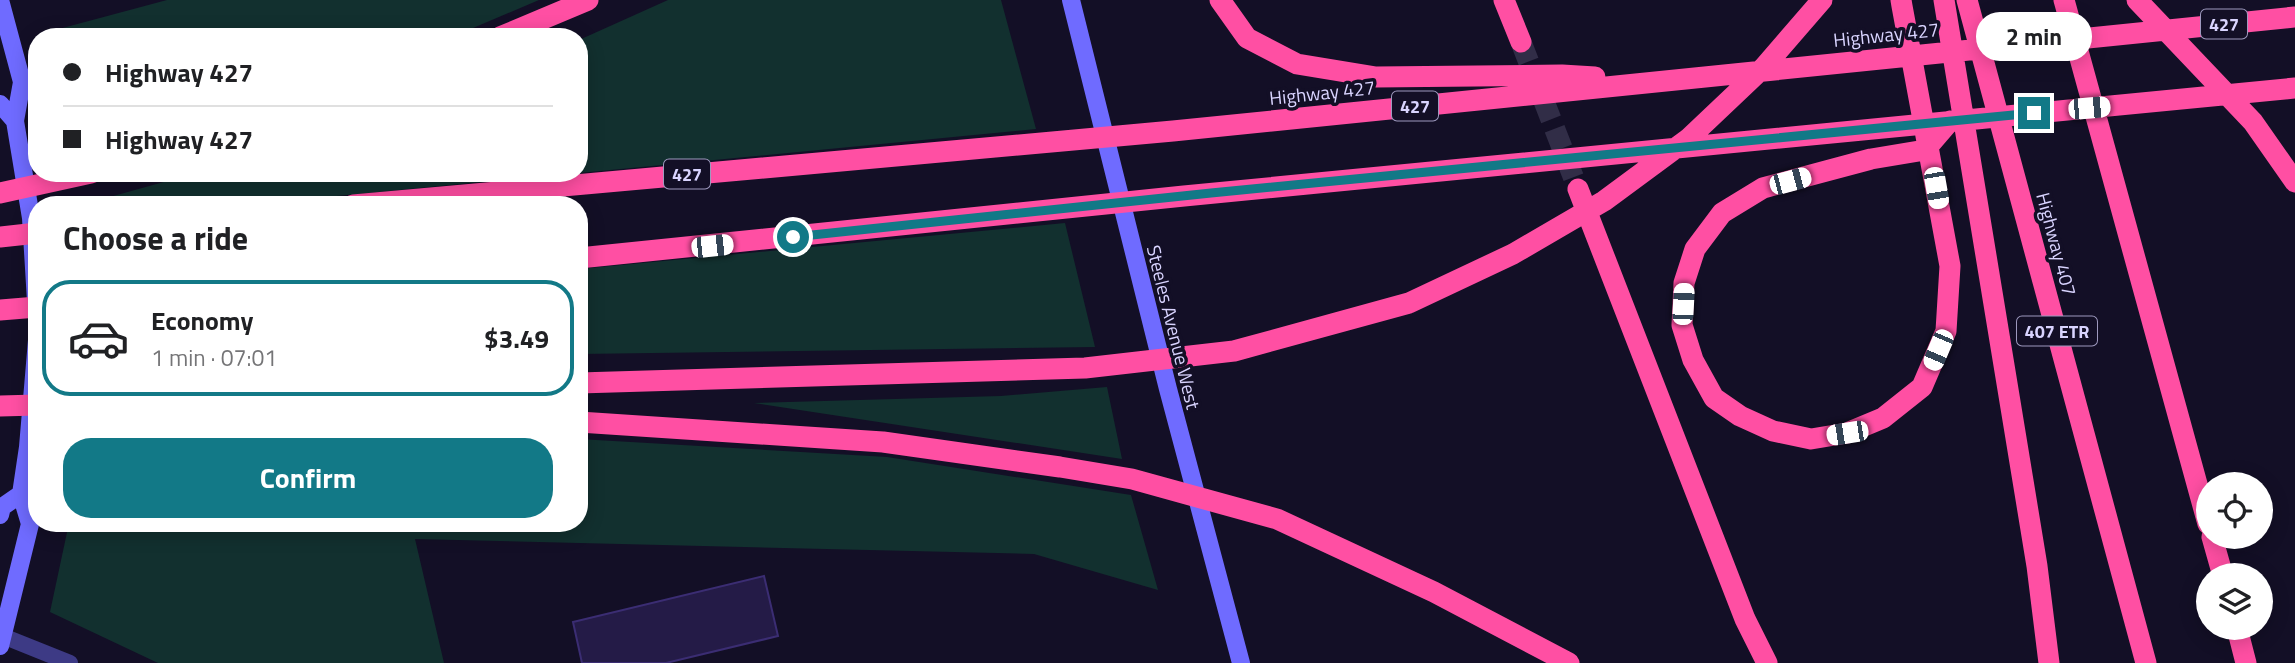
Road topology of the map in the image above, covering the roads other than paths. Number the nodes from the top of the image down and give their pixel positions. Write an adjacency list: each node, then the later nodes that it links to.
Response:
1 (0, 0): 18 (main road)
2 (588, 0): 13 (highway)
3 (1071, 0): 44 (main road, Steeles Avenue West)
4 (1220, 0): 15 (highway)
5 (1504, 0): 14 (highway)
6 (1822, 0): 31 (highway)
7 (1901, 0): 19 (highway)
8 (1944, 0): 47 (highway)
9 (1967, 0): 48 (highway, Highway 407 / 407 ETR)
10 (2064, 0): 36 (highway)
11 (2137, 0): 21 (highway)
12 (2295, 17): 15 (highway, Highway 427 / 427)
13 (521, 28)
14 (1521, 42)
15 (1656, 81): 25 (highway, Highway 427 / 427)
16 (2295, 88): 19 (highway)
17 (0, 104): 18 (main road)
18 (15, 121): 24 (main road)
19 (1950, 121): 28 (highway)
20 (50, 182): 23 (highway)
21 (2295, 182)
22 (1578, 189): 46 (highway)
23 (0, 193)
24 (28, 196)
25 (453, 196)
26 (28, 234): 27 (highway)
27 (0, 237)
28 (588, 257)
29 (28, 308): 30 (highway)
30 (0, 310)
31 (588, 383)
32 (28, 405): 33 (highway)
33 (0, 406)
34 (588, 423): 45 (highway)
35 (28, 447): 37 (main road)
36 (2196, 480)
37 (21, 494): 38 (main road); 39 (main road)
38 (0, 515)
39 (28, 517)
40 (28, 532): 41 (main road)
41 (1, 639): 43 (street)
42 (2240, 640): 49 (highway)
43 (70, 663)
44 (1241, 663)
45 (1569, 663)
46 (1768, 663)
47 (2049, 663)
48 (2146, 663)
49 (2246, 663)

